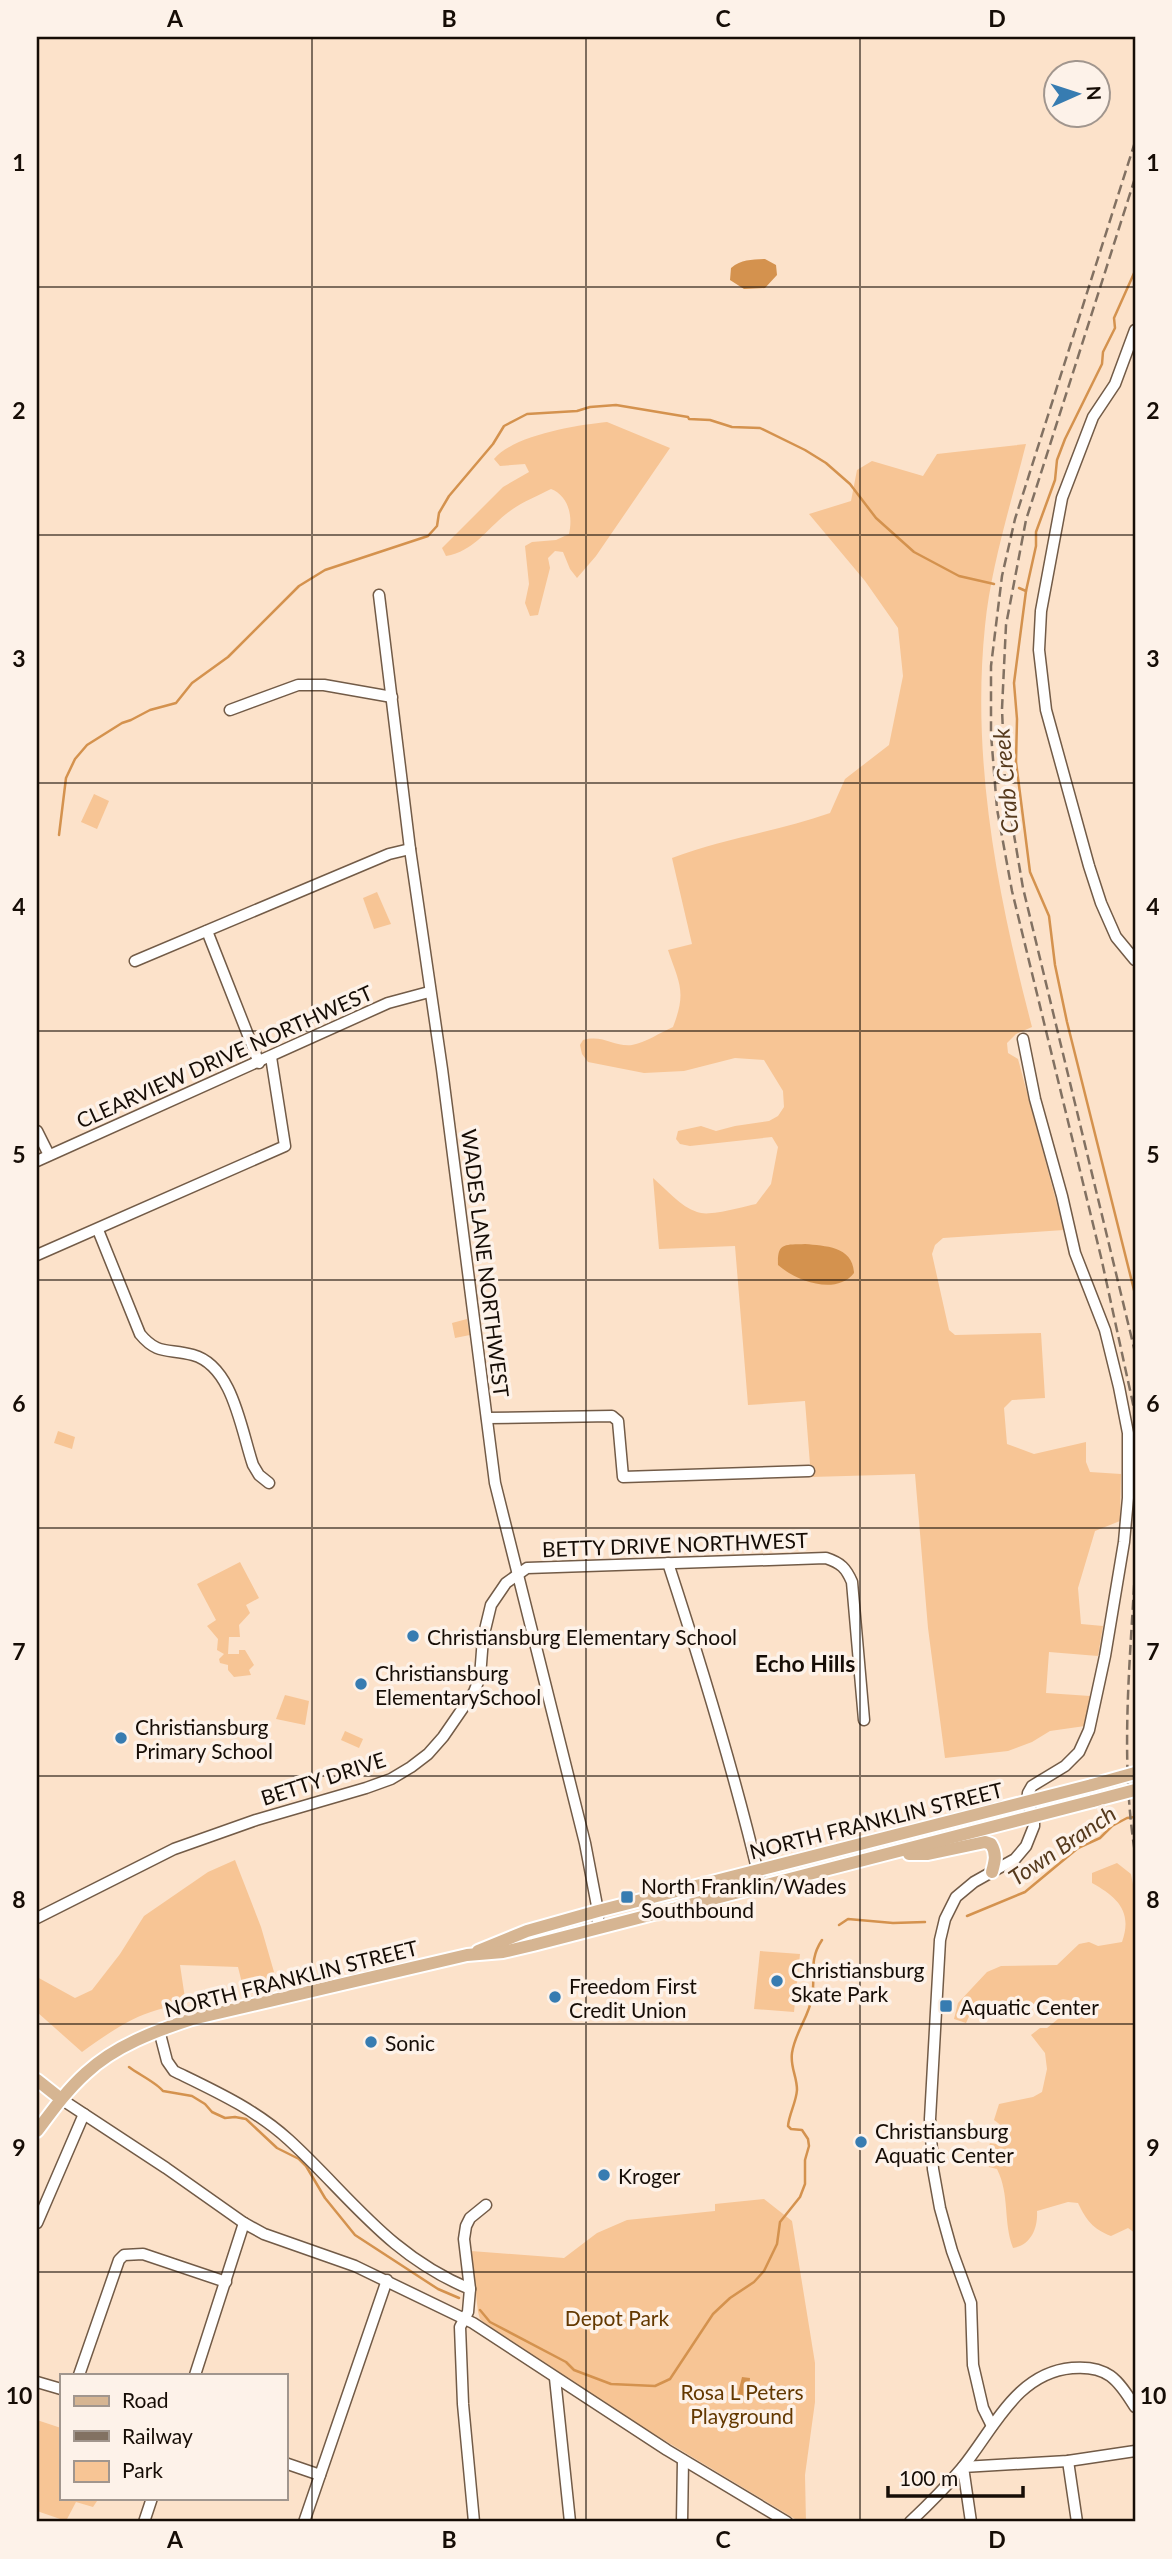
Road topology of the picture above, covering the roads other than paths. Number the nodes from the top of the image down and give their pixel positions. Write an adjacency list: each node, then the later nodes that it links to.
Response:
1 (1135, 330): 7 (street)
2 (379, 595): 3 (street, WADES LANE NORTHWEST)
3 (392, 698): 4 (street); 5 (street, WADES LANE NORTHWEST)
4 (230, 709)
5 (410, 849): 6 (street); 9 (street, WADES LANE NORTHWEST)
6 (207, 932): 8 (street); 12 (street)
7 (1135, 960)
8 (135, 961)
9 (429, 992): 11 (street, CLEARVIEW DRIVE NORTHWEST); 18 (street, WADES LANE NORTHWEST)
10 (1023, 1038): 26 (street)
11 (271, 1057): 12 (street, CLEARVIEW DRIVE NORTHWEST); 16 (street)
12 (259, 1063): 14 (street, CLEARVIEW DRIVE NORTHWEST)
13 (37, 1131): 14 (street)
14 (50, 1155): 15 (street, CLEARVIEW DRIVE NORTHWEST)
15 (37, 1161)
16 (98, 1230): 17 (street); 20 (street)
17 (37, 1255)
18 (487, 1418): 19 (street); 22 (street, WADES LANE NORTHWEST)
19 (809, 1471)
20 (269, 1483)
21 (668, 1563): 22 (street, BETTY DRIVE NORTHWEST); 23 (street, BETTY DRIVE NORTHWEST); 29 (street)
22 (519, 1574): 32 (street, WADES LANE NORTHWEST); 33 (street, BETTY DRIVE)
23 (864, 1720)
24 (1135, 1773): 26 (main road, NORTH FRANKLIN STREET, bridge)
25 (1135, 1790): 27 (main road, NORTH FRANKLIN STREET, bridge)
26 (1027, 1802): 27 (street); 29 (main road, NORTH FRANKLIN STREET)
27 (1034, 1817): 28 (main road, NORTH FRANKLIN STREET); 30 (street)
28 (888, 1854): 30 (main road); 31 (main road, NORTH FRANKLIN STREET)
29 (758, 1871): 31 (street); 32 (main road, NORTH FRANKLIN STREET)
30 (992, 1872): 54 (street)
31 (761, 1886): 34 (main road, NORTH FRANKLIN STREET)
32 (598, 1911): 34 (street, WADES LANE NORTHWEST); 35 (main road, NORTH FRANKLIN STREET)
33 (37, 1918)
34 (598, 1928): 35 (main road, NORTH FRANKLIN STREET)
35 (467, 1955): 36 (main road, NORTH FRANKLIN STREET)
36 (159, 2030): 38 (main road, NORTH FRANKLIN STREET); 46 (street)
37 (37, 2080): 38 (main road)
38 (61, 2099): 39 (street); 40 (main road, NORTH FRANKLIN STREET)
39 (84, 2114): 42 (street); 43 (street)
40 (37, 2131)
41 (486, 2206): 46 (street)
42 (37, 2223)
43 (244, 2223): 44 (street); 45 (street)
44 (387, 2280): 47 (street); 60 (street)
45 (226, 2282): 48 (street); 49 (street)
46 (470, 2289): 47 (street)
47 (465, 2319): 50 (street); 64 (street)
48 (79, 2374)
49 (195, 2374)
50 (555, 2378): 56 (street); 65 (street)
51 (37, 2382): 52 (street)
52 (60, 2389)
53 (1135, 2407): 54 (street)
54 (992, 2426): 59 (street)
55 (1135, 2451): 57 (street)
56 (683, 2460): 66 (street); 67 (street)
57 (1068, 2461): 59 (street); 70 (street)
58 (287, 2464): 60 (street)
59 (962, 2467): 68 (street); 69 (street)
60 (320, 2475): 63 (street)
61 (151, 2500): 62 (street)
62 (144, 2522)
63 (304, 2522)
64 (474, 2522)
65 (570, 2522)
66 (682, 2522)
67 (787, 2522)
68 (910, 2522)
69 (971, 2522)
70 (1077, 2522)

